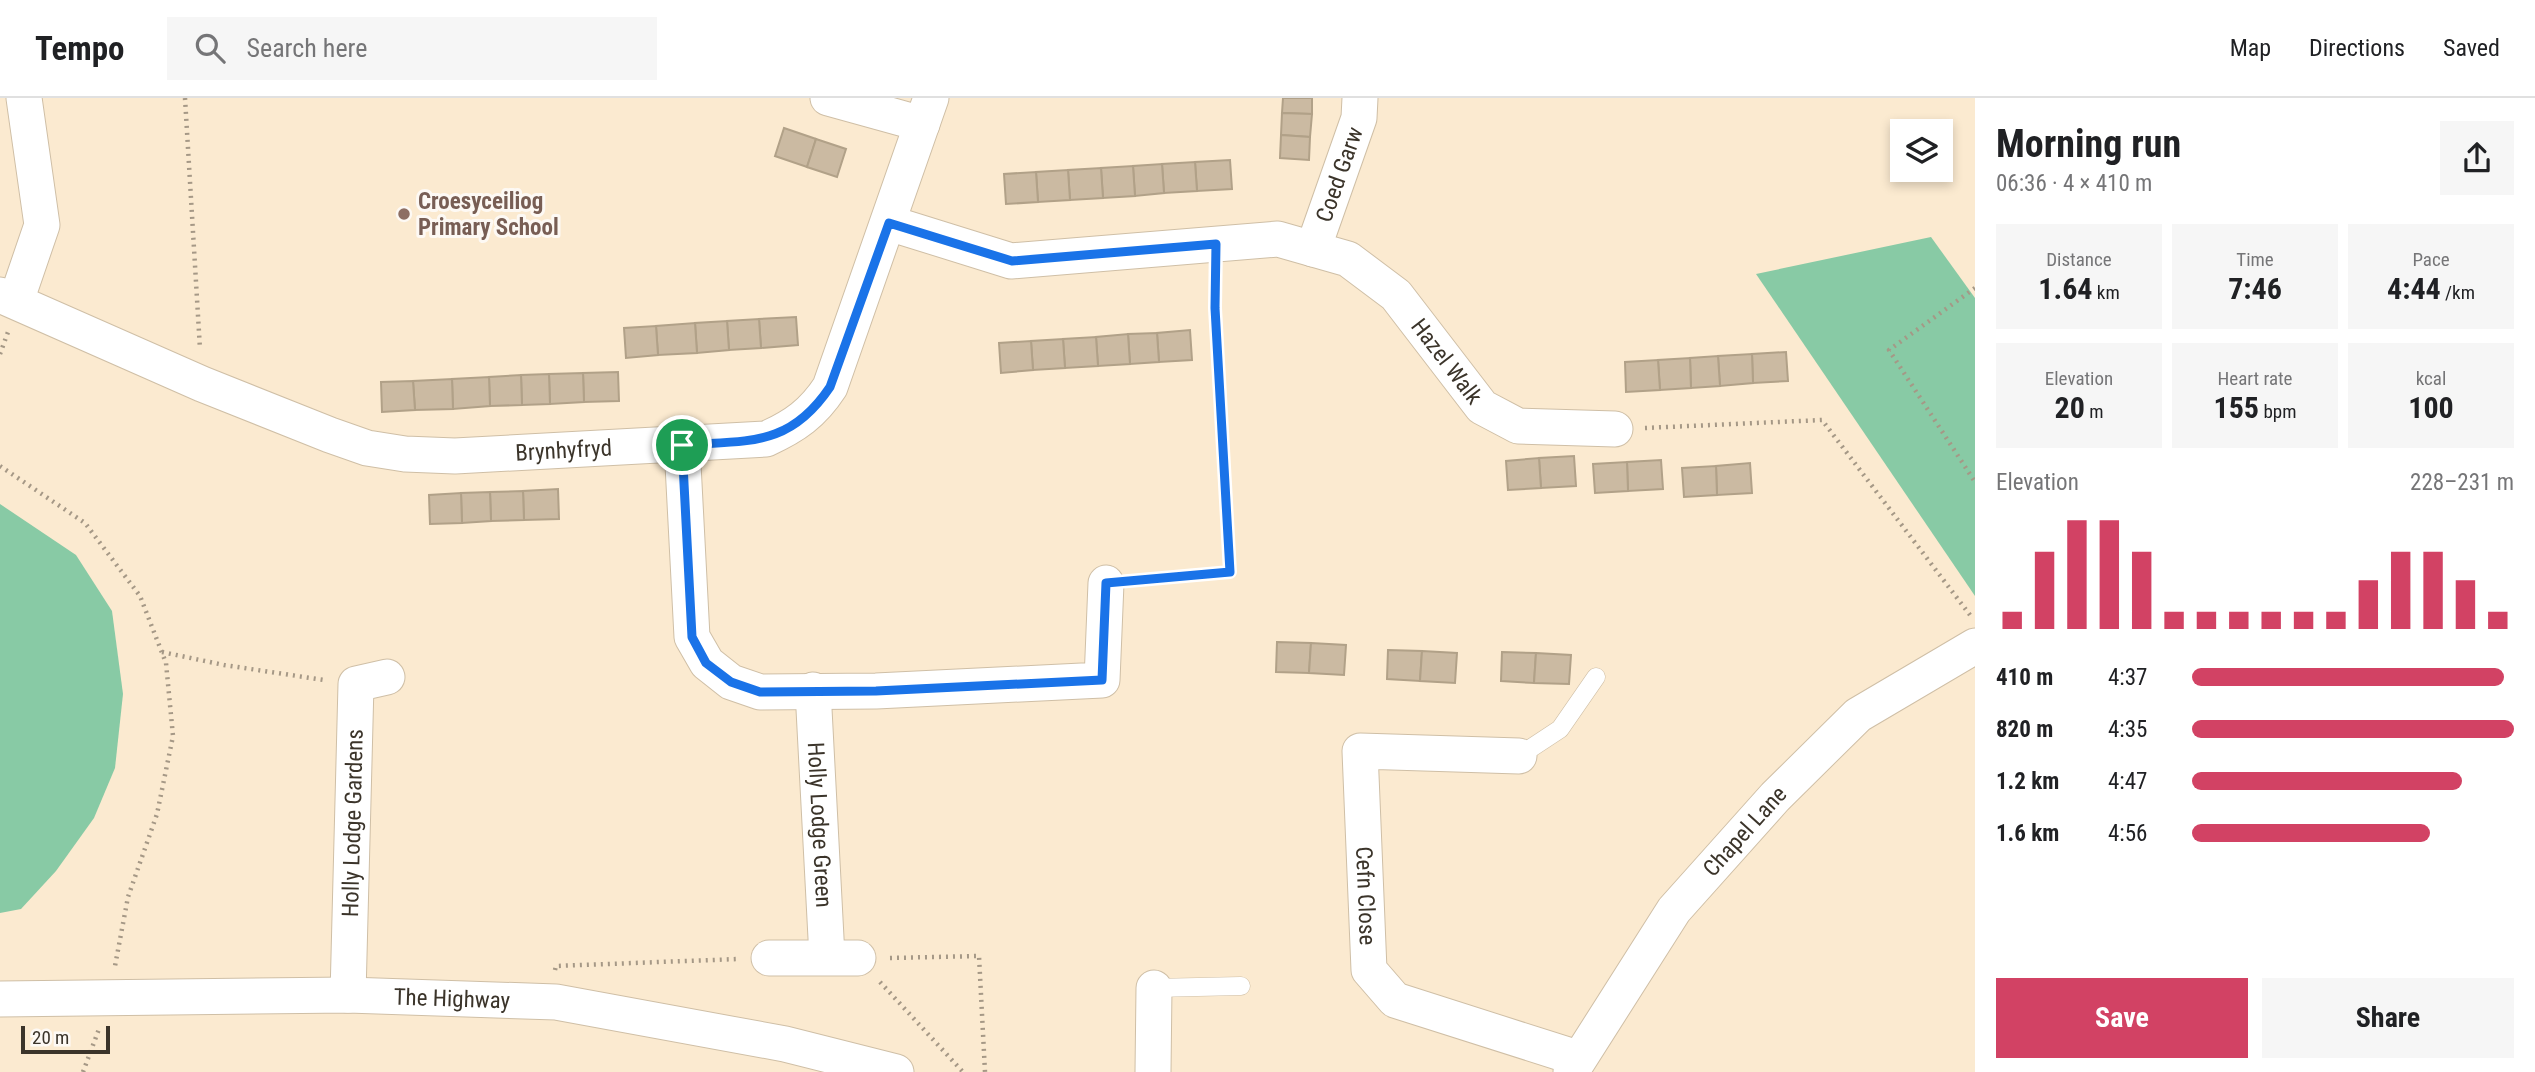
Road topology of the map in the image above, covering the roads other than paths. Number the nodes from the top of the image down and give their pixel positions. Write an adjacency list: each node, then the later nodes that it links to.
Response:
1 (24, 98): 7 (street)
2 (828, 98): 4 (street)
3 (1360, 98): 6 (street, Coed Garw)
4 (927, 111): 5 (street, Brynhyfryd)
5 (889, 223): 6 (street, Hazel Walk); 9 (street, Brynhyfryd)
6 (1313, 249): 8 (street, Hazel Walk)
7 (8, 298): 9 (street, Brynhyfryd)
8 (1615, 429)
9 (682, 445): 14 (street)
10 (1106, 583): 14 (street)
11 (1975, 646): 21 (street, Chapel Lane)
12 (1596, 677): 15 (lane)
13 (372, 680): 19 (street, Holly Lodge Gardens)
14 (813, 690): 16 (street, Holly Lodge Green)
15 (1519, 756): 21 (street, Cefn Close)
16 (769, 958)
17 (1241, 986): 18 (lane)
18 (1154, 988): 23 (street)
19 (348, 995): 20 (street, The Highway); 22 (street, The Highway)
20 (0, 999)
21 (1574, 1065)
22 (896, 1072)
23 (1153, 1072)

